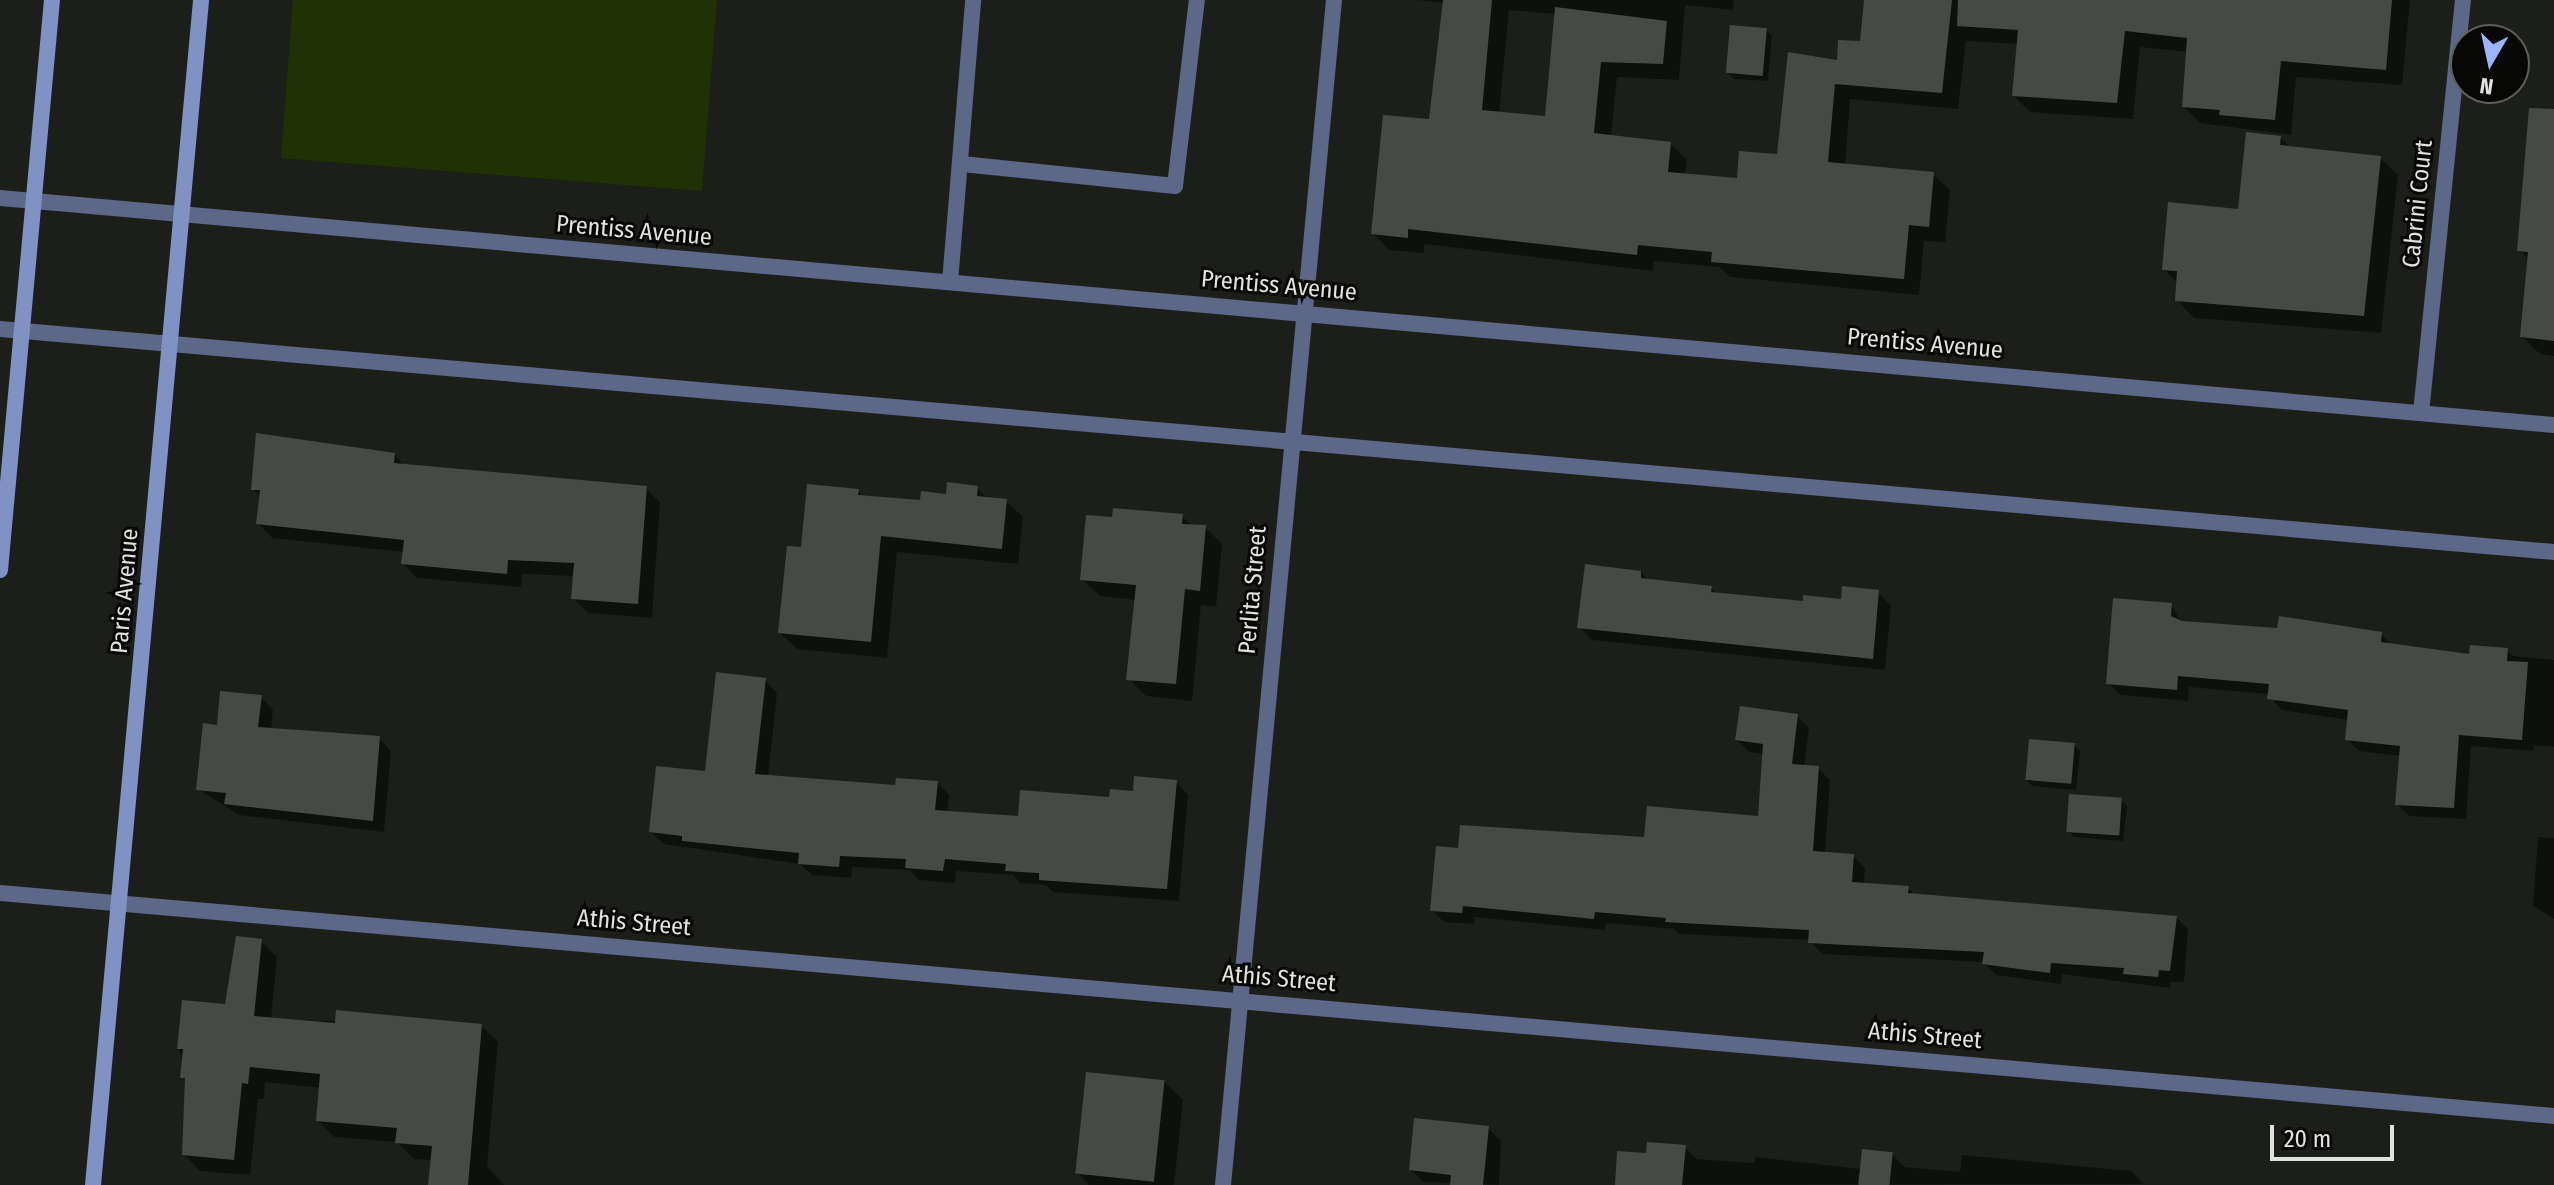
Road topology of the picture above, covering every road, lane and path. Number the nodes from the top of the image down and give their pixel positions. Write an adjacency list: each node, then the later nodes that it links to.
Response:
1 (52, 0): 9 (street)
2 (201, 0): 10 (street, Paris Avenue)
3 (973, 0): 7 (street)
4 (1197, 0): 7 (street)
5 (1334, 0): 12 (street, Perlita Street)
6 (2463, 0): 16 (street, Cabrini Court)
7 (962, 164): 11 (street)
8 (0, 198): 9 (street, Prentiss Avenue)
9 (34, 203): 10 (street, Prentiss Avenue); 14 (street)
10 (183, 216): 11 (street, Prentiss Avenue); 15 (street, Paris Avenue)
11 (950, 282): 12 (street, Prentiss Avenue)
12 (1302, 312): 16 (street, Prentiss Avenue); 18 (street, Perlita Street)
13 (0, 329): 14 (street)
14 (22, 330): 15 (street); 20 (street)
15 (172, 342): 18 (street); 22 (street, Paris Avenue)
16 (2421, 413): 17 (street, Prentiss Avenue)
17 (2554, 425)
18 (1291, 439): 19 (street); 23 (street, Perlita Street)
19 (2554, 552)
20 (0, 570)
21 (0, 893): 22 (street, Athis Street)
22 (121, 903): 23 (street, Athis Street); 25 (street, Paris Avenue)
23 (1239, 999): 24 (street, Athis Street); 26 (street, Perlita Street)
24 (2554, 1116)
25 (93, 1185)
26 (1223, 1185)

